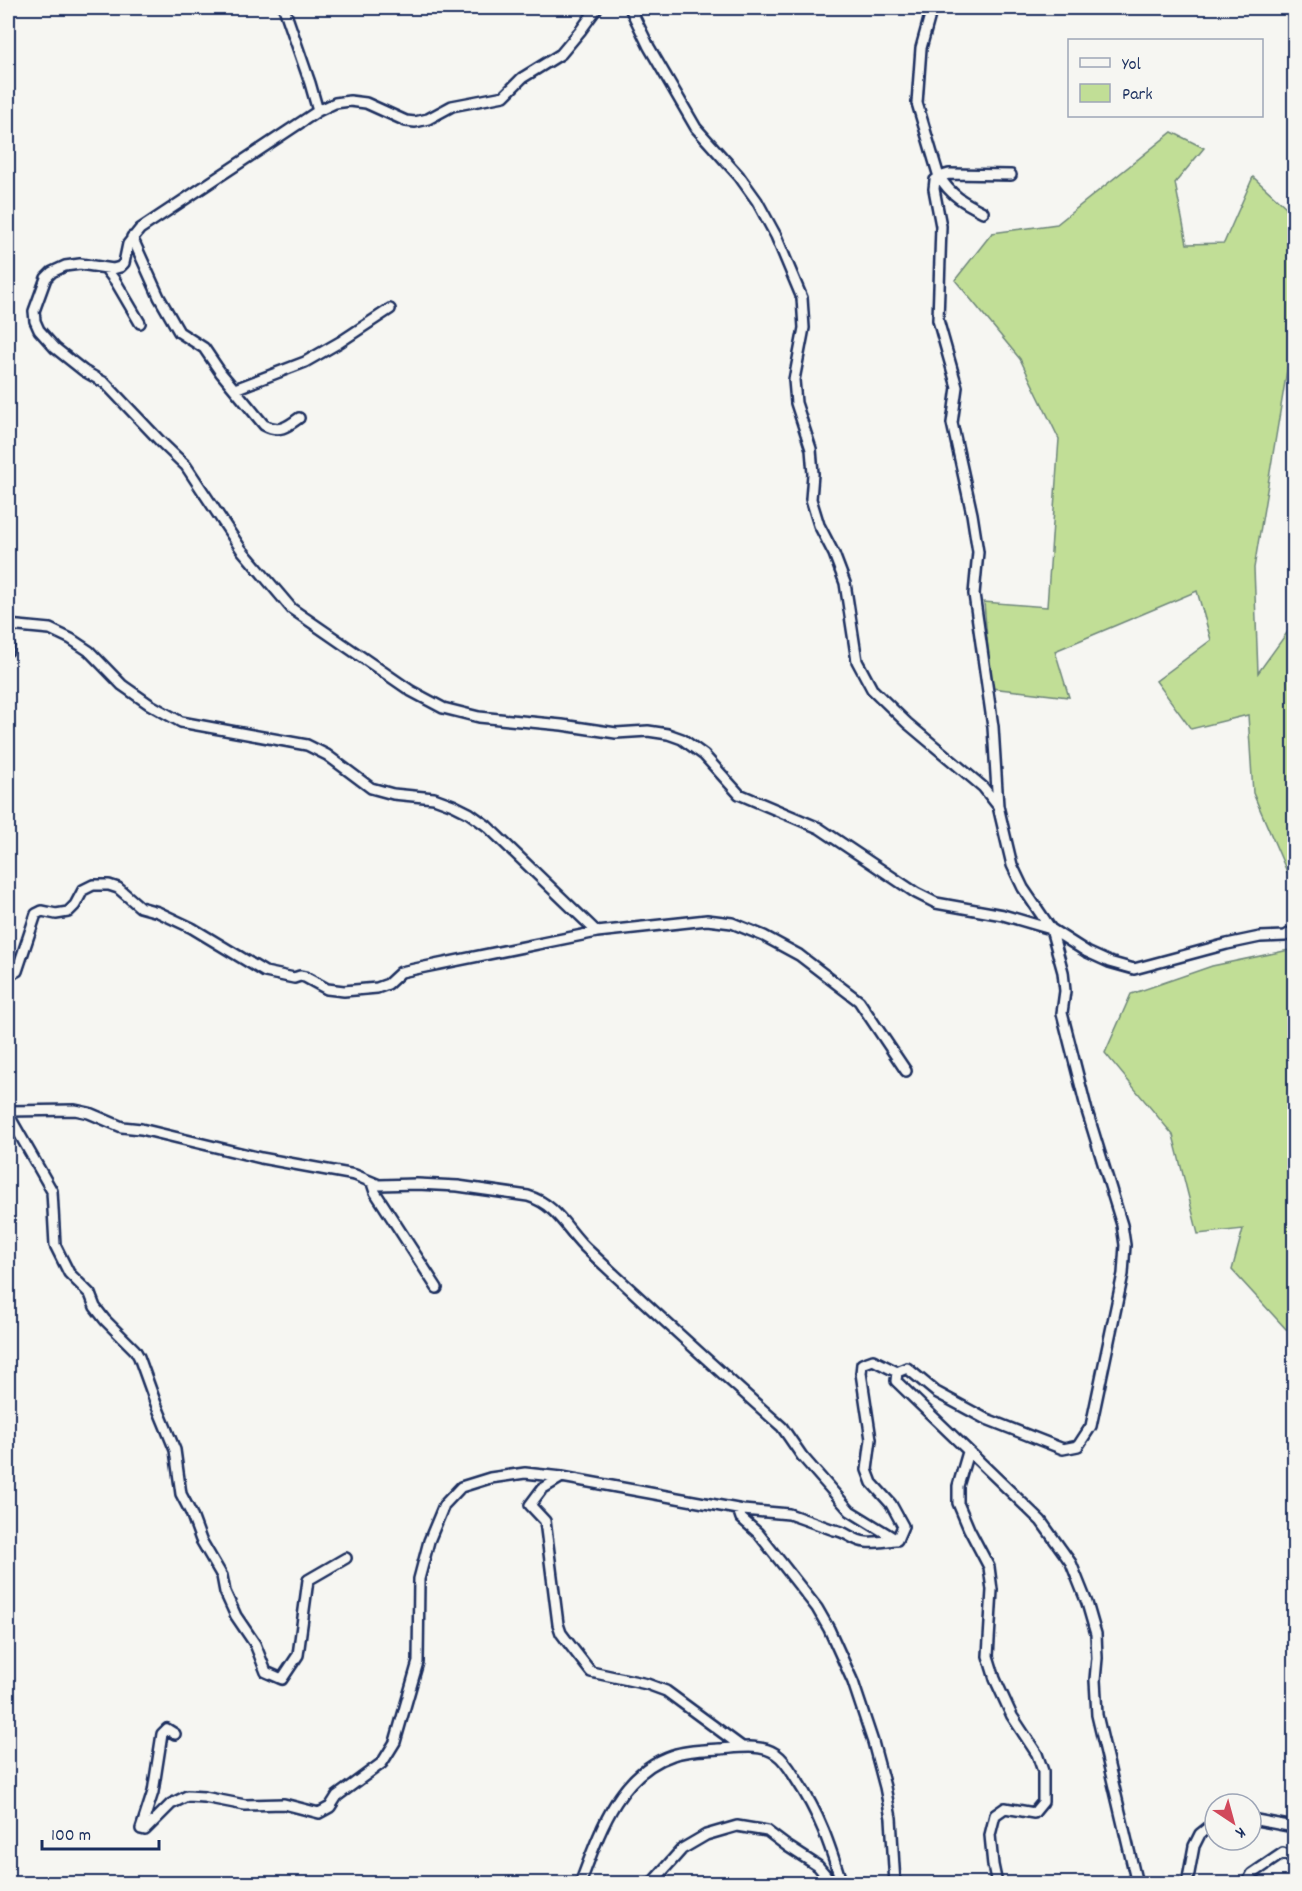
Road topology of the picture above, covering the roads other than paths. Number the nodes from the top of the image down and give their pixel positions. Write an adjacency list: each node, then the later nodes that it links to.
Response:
1 (284, 8): 5 (street)
2 (597, 8): 5 (street)
3 (630, 8): 18 (street)
4 (932, 8): 7 (street)
5 (318, 111): 9 (street)
6 (1011, 175): 7 (street)
7 (940, 177): 8 (street); 18 (street)
8 (983, 212)
9 (132, 237): 10 (street); 13 (street)
10 (106, 269): 12 (street); 19 (street)
11 (390, 309): 13 (street)
12 (140, 323)
13 (235, 389): 14 (street)
14 (299, 418)
15 (8, 625): 21 (street)
16 (8, 642): 17 (street)
17 (8, 651)
18 (998, 806): 19 (street)
19 (1051, 929): 20 (street); 27 (street)
20 (1294, 931)
21 (597, 932): 22 (street); 23 (street)
22 (8, 976)
23 (906, 1071)
24 (8, 1112): 25 (street); 32 (street)
25 (372, 1183): 26 (street); 31 (street)
26 (437, 1288)
27 (897, 1372): 28 (street); 31 (street)
28 (968, 1452): 45 (street); 46 (street)
29 (562, 1477): 30 (street); 33 (street); 34 (street)
30 (738, 1509): 31 (street); 44 (street)
31 (897, 1540)
32 (345, 1558)
33 (175, 1734)
34 (742, 1747): 40 (street); 43 (street)
35 (1263, 1821): 36 (street)
36 (1294, 1827)
37 (1203, 1832): 47 (street)
38 (1294, 1858): 48 (street)
39 (651, 1883): 41 (street); 42 (street)
40 (580, 1884)
41 (668, 1884)
42 (833, 1884)
43 (842, 1884)
44 (895, 1884)
45 (997, 1884)
46 (1137, 1884)
47 (1187, 1884)
48 (1247, 1884)

